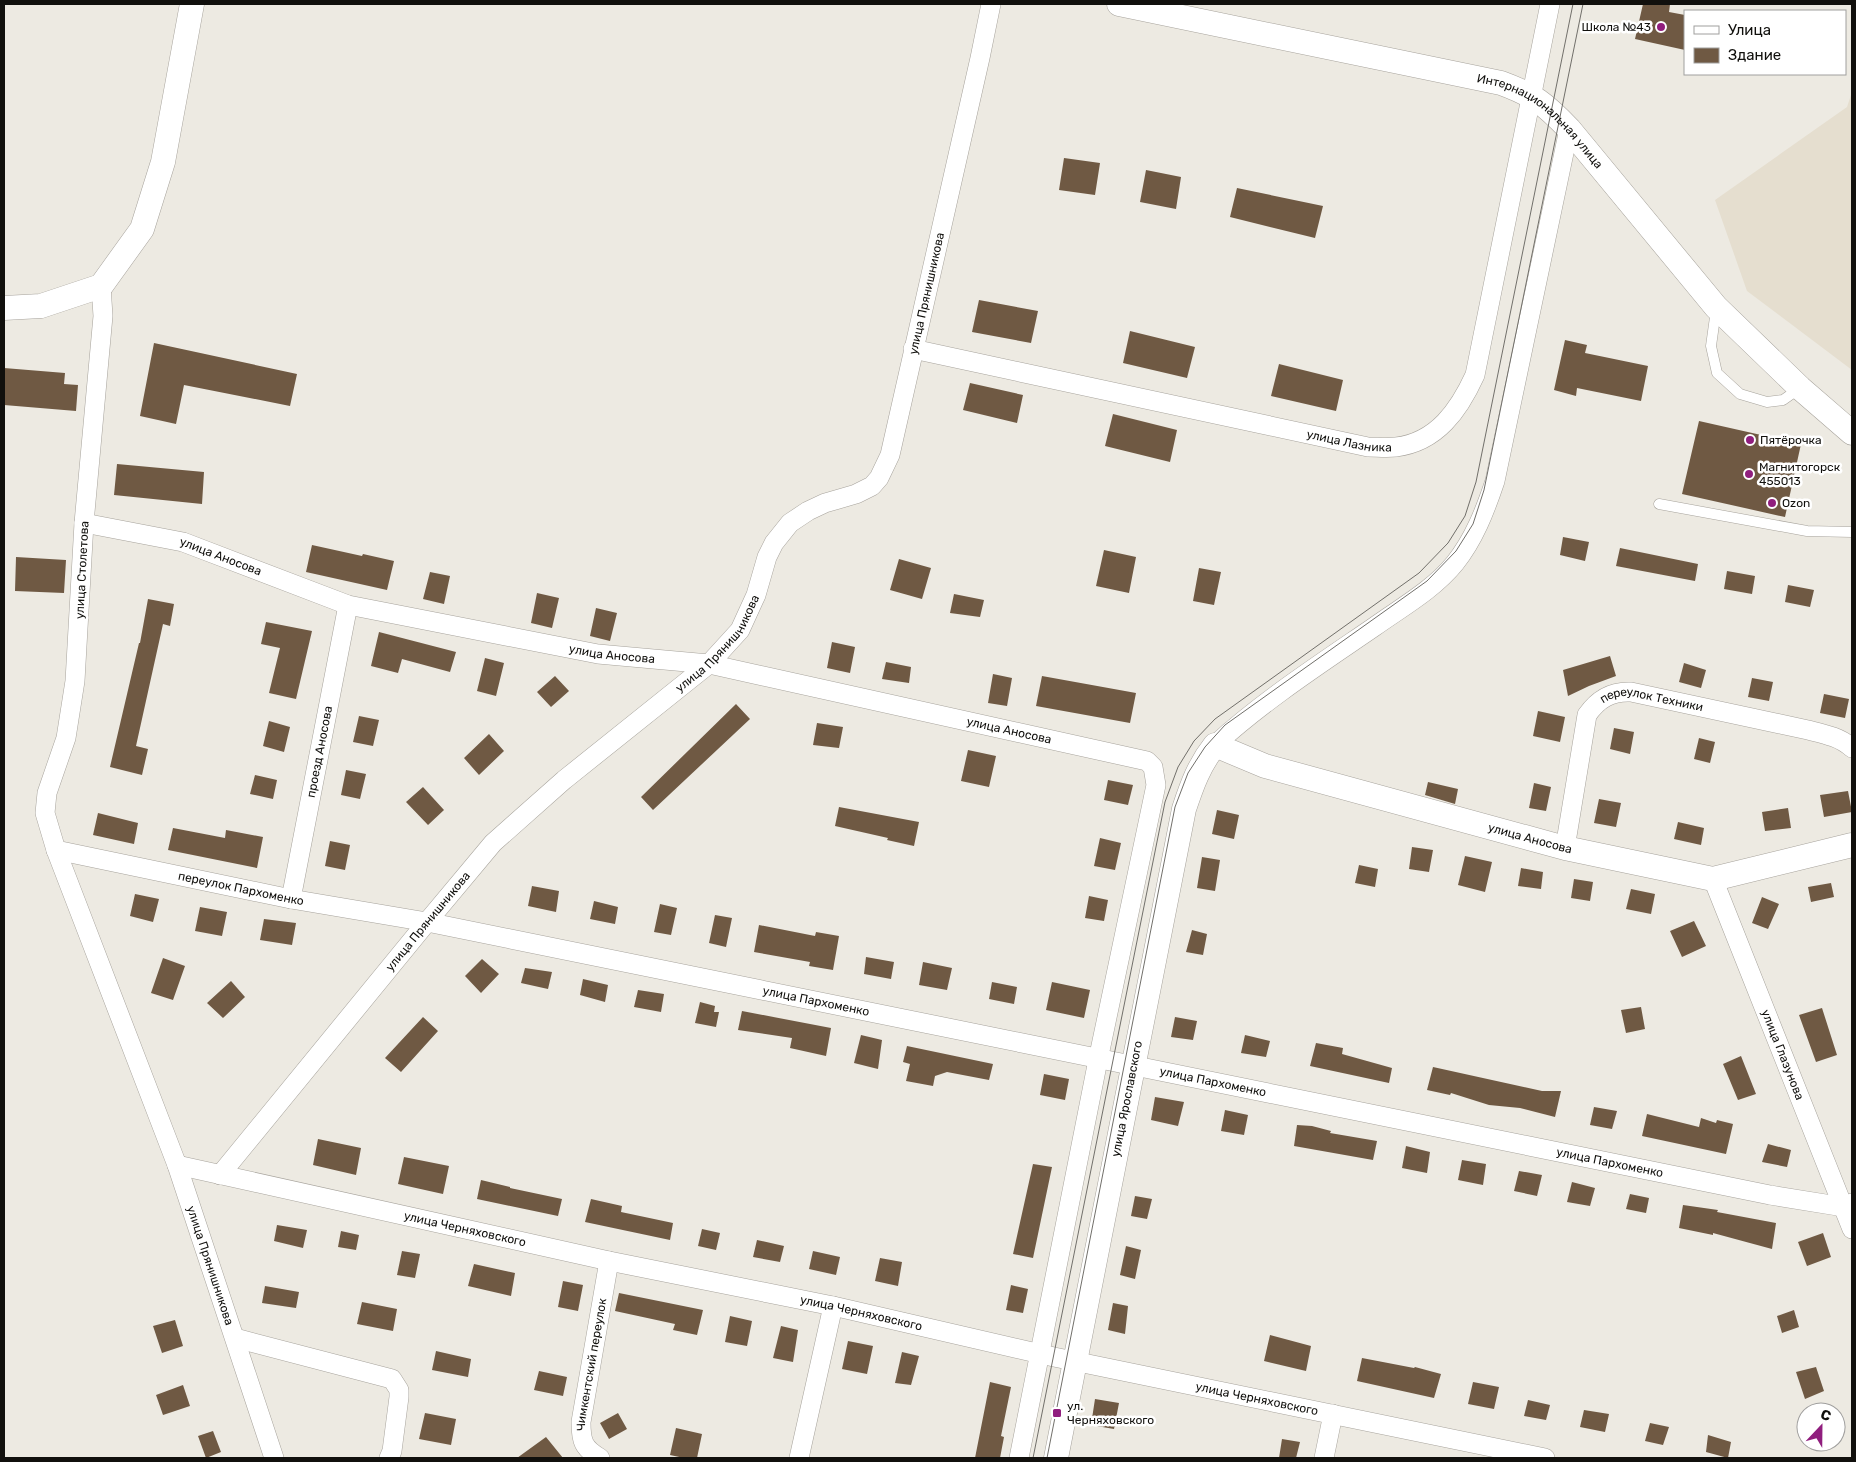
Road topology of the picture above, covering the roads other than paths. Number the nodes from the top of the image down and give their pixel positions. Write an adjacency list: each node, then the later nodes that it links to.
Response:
1 (192, 4): 7 (street)
2 (991, 4): 10 (street, улица Прянишникова)
3 (1118, 4): 5 (street, Интернациональная улица)
4 (1550, 4): 5 (street, улица Лазника)
5 (1531, 95): 6 (street, Интернациональная улица); 10 (street, улица Лазника)
6 (1569, 129): 8 (street, Интернациональная улица); 18 (street)
7 (101, 286): 9 (street); 14 (street, улица Столетова)
8 (1716, 307): 11 (street, Интернациональная улица); 11 (lane)
9 (4, 308)
10 (913, 349): 17 (street, улица Прянишникова)
11 (1800, 388): 12 (street, Интернациональная улица)
12 (1852, 433)
13 (1659, 504): 15 (lane)
14 (84, 523): 16 (street, улица Аносова); 22 (street, улица Столетова)
15 (1852, 532)
16 (348, 605): 17 (street, улица Аносова); 24 (street, проезд Аносова)
17 (709, 664): 25 (street, улица Прянишникова); 26 (street, улица Аносова)
18 (1215, 745): 21 (street, улица Аносова); 27 (street, улица Ярославского)
19 (1852, 748): 21 (street, переулок Техники)
20 (1852, 844): 23 (street, улица Аносова)
21 (1565, 848): 23 (street, улица Аносова)
22 (56, 850): 24 (street, переулок Пархоменко); 28 (street, улица Прянишникова)
23 (1713, 879): 30 (street, улица Глазунова)
24 (291, 899): 25 (street, переулок Пархоменко)
25 (426, 922): 26 (street, улица Пархоменко); 29 (street, улица Прянишникова)
26 (1098, 1060): 27 (street, улица Пархоменко); 35 (street)
27 (1132, 1066): 30 (street, улица Пархоменко); 36 (street, улица Ярославского)
28 (177, 1165): 29 (street, улица Черняховского); 34 (street, улица Прянишникова)
29 (220, 1175): 32 (street, улица Черняховского)
30 (1848, 1205): 31 (street, улица Глазунова)
31 (1852, 1229)
32 (610, 1261): 33 (street, улица Черняховского); 40 (street, Чимкентский переулок)
33 (833, 1306): 35 (street, улица Черняховского); 41 (street)
34 (235, 1338): 38 (street, улица Прянишникова); 39 (street)
35 (1040, 1354): 36 (street, улица Черняховского); 42 (street)
36 (1076, 1362): 37 (street, улица Черняховского); 43 (street, улица Ярославского)
37 (1333, 1414): 44 (street); 45 (street, улица Черняховского)
38 (274, 1458)
39 (389, 1458)
40 (600, 1458)
41 (799, 1458)
42 (1019, 1458)
43 (1056, 1458)
44 (1324, 1458)
45 (1545, 1458)

